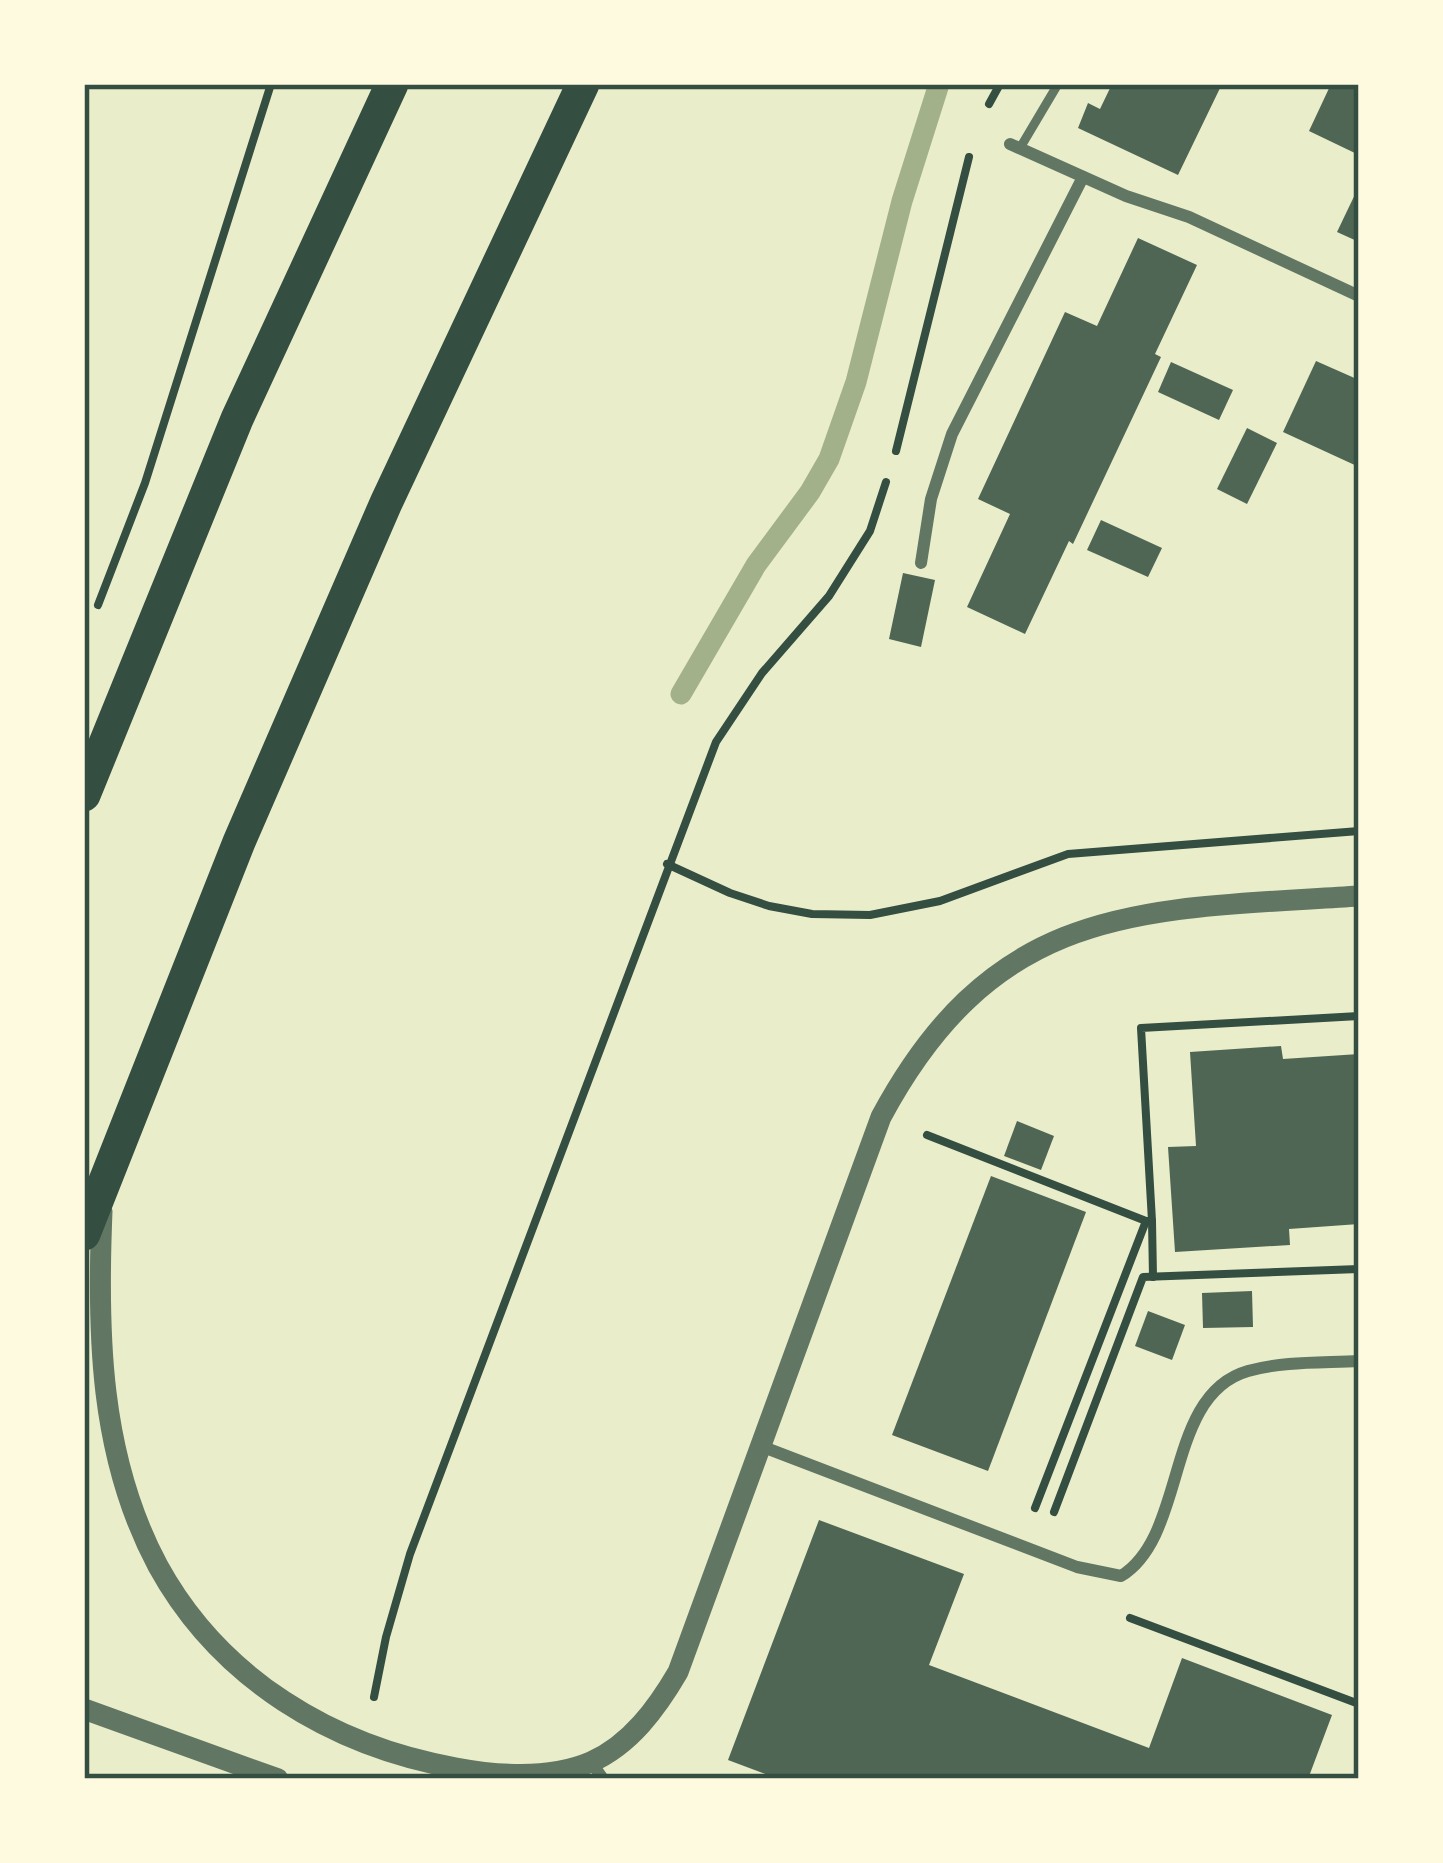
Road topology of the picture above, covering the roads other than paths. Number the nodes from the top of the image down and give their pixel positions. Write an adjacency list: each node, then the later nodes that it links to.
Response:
1 (392, 84): 8 (highway)
2 (583, 84): 10 (highway)
3 (1058, 84): 4 (lane)
4 (1015, 146): 5 (street)
5 (1083, 176): 6 (street); 7 (street)
6 (1359, 296)
7 (921, 563)
8 (84, 795)
9 (1359, 896): 13 (street)
10 (103, 1186): 11 (highway); 16 (street)
11 (84, 1234)
12 (1359, 1361): 13 (street)
13 (758, 1445): 15 (street)
14 (91, 1715): 17 (street)
15 (597, 1770): 16 (street)
16 (564, 1775)
17 (278, 1779)

